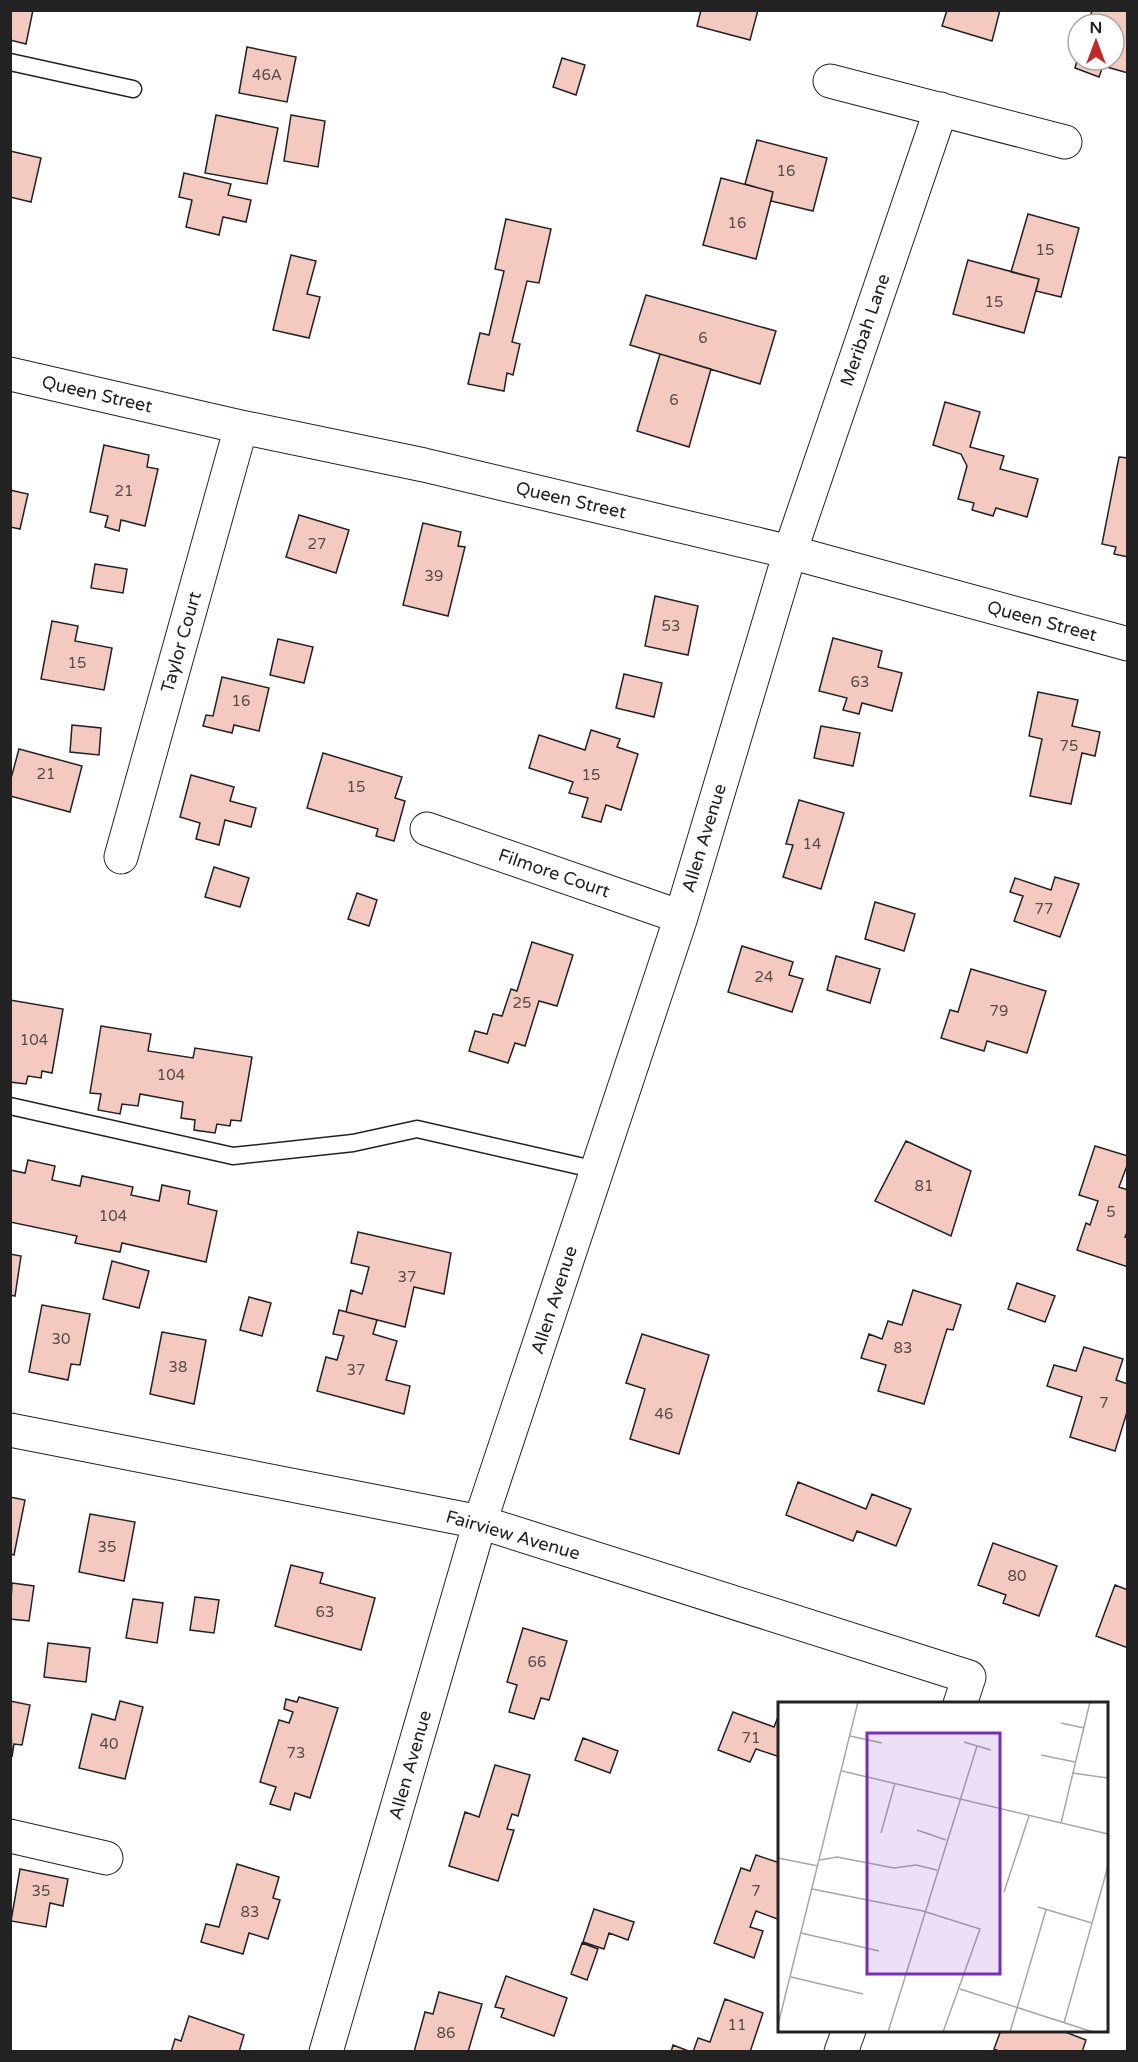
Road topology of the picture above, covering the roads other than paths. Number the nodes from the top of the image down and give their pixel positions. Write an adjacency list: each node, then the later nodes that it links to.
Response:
1 (10, 62): 3 (lane)
2 (830, 81): 4 (street)
3 (133, 89)
4 (941, 109): 5 (street); 8 (street, Meribah Lane)
5 (1065, 142)
6 (10, 374): 7 (street, Queen Street)
7 (241, 427): 8 (street, Queen Street); 11 (street, Taylor Court)
8 (790, 552): 9 (street, Queen Street); 12 (street, Allen Avenue)
9 (1128, 644)
10 (427, 829): 12 (street, Filmore Court)
11 (121, 857)
12 (681, 917): 14 (street, Allen Avenue)
13 (10, 1106): 14 (lane)
14 (597, 1170): 16 (street, Allen Avenue)
15 (10, 1430): 16 (street, Fairview Avenue)
16 (480, 1522): 17 (street, Fairview Avenue); 21 (street, Allen Avenue)
17 (964, 1690)
18 (10, 1836): 19 (street)
19 (106, 1858)
20 (849, 2032): 22 (street)
21 (326, 2052)
22 (841, 2052)

